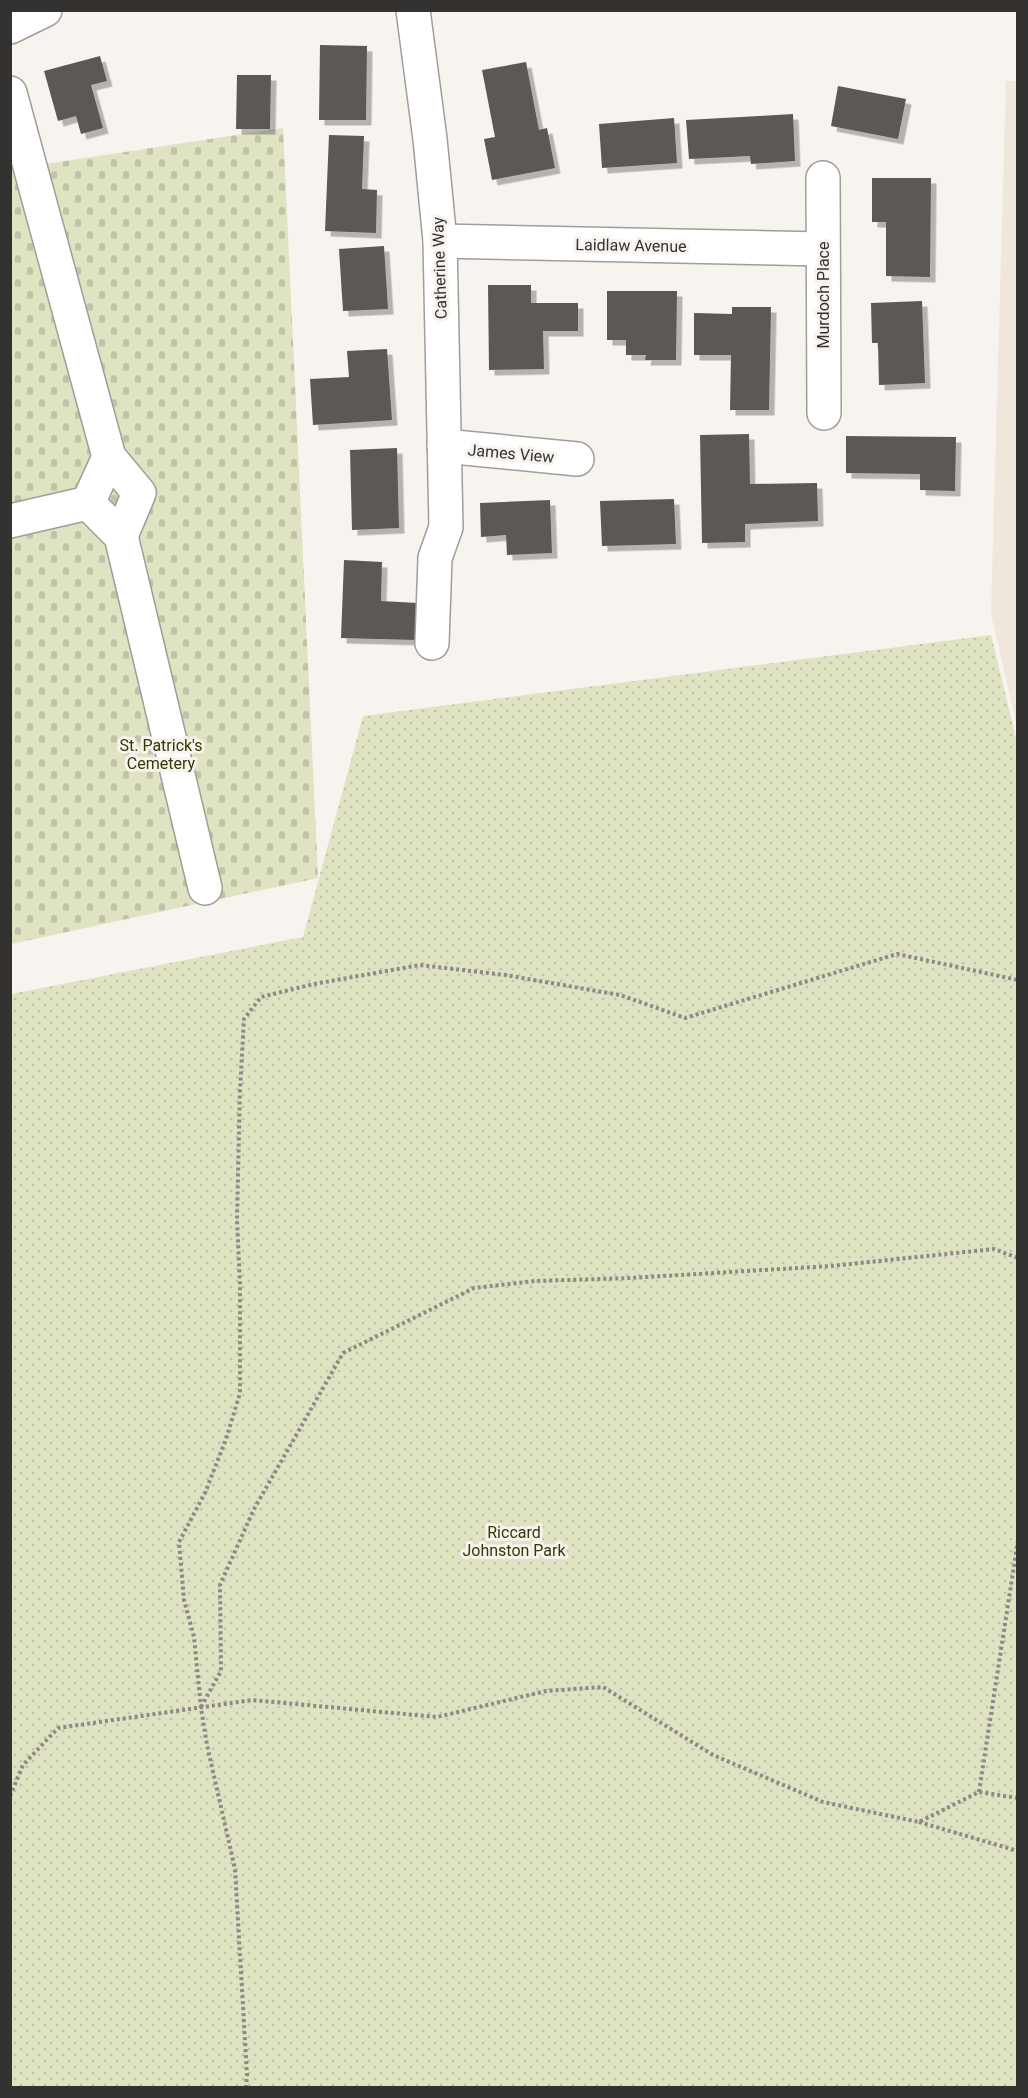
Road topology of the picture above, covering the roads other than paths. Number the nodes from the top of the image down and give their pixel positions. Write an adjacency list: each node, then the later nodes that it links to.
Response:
1 (45, 10): 3 (street)
2 (413, 10): 6 (street, Catherine Way)
3 (10, 27)
4 (10, 93): 10 (street)
5 (823, 177): 7 (street, Murdoch Place)
6 (440, 241): 7 (street, Laidlaw Avenue); 9 (street, Catherine Way)
7 (823, 249): 8 (street, Murdoch Place)
8 (824, 413)
9 (444, 446): 11 (street, James View); 15 (street, Catherine Way)
10 (109, 457): 12 (street); 14 (street)
11 (577, 459)
12 (88, 503): 13 (street); 14 (street)
13 (10, 521)
14 (121, 536): 16 (street)
15 (432, 643)
16 (205, 888)

